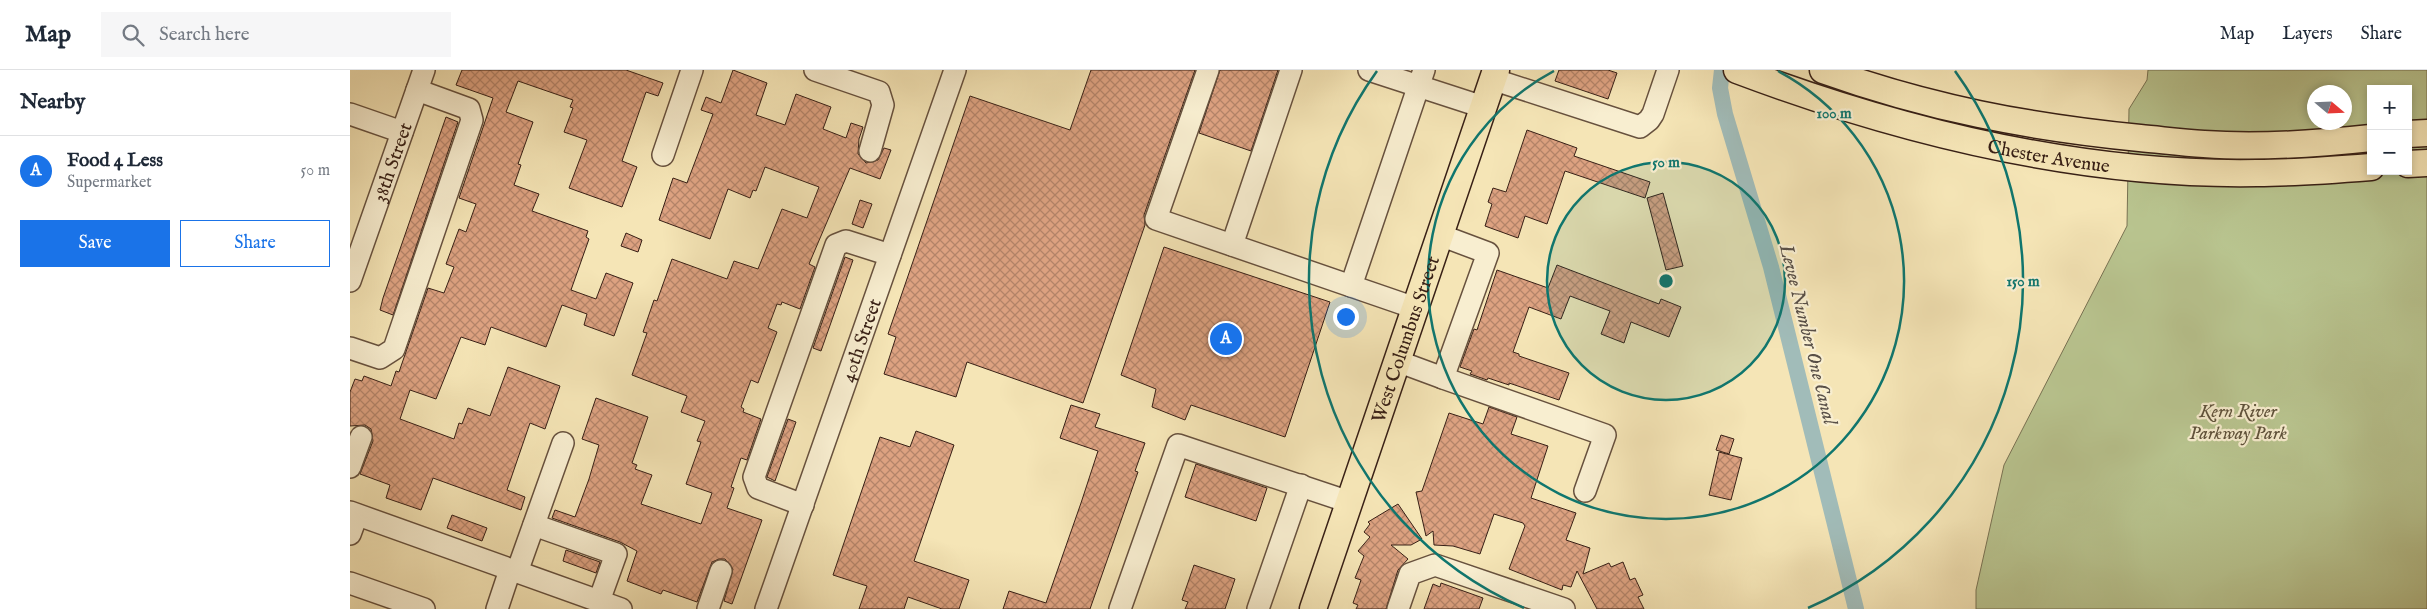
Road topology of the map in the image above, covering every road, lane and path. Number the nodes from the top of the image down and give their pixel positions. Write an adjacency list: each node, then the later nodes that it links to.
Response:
1 (424, 70): 14 (street, 38th Street)
2 (692, 70): 22 (street)
3 (815, 70): 13 (street)
4 (955, 70): 28 (street, 40th Street)
5 (1208, 70): 27 (street)
6 (1291, 70): 27 (street)
7 (1369, 70): 12 (street)
8 (1668, 70): 11 (street)
9 (1822, 70): 20 (main road, Chester Avenue)
10 (1744, 73): 25 (main road, Chester Avenue)
11 (1494, 75): 15 (main road, West Columbus Street)
12 (1421, 78): 15 (street); 30 (street)
13 (870, 79): 21 (street)
14 (416, 90): 17 (street, 38th Street); 32 (street)
15 (1483, 107): 26 (main road, West Columbus Street)
16 (350, 114): 17 (street)
17 (402, 132): 29 (street, 38th Street)
18 (2427, 133): 19 (main road)
19 (2412, 134)
20 (2367, 138)
21 (870, 151)
22 (663, 155)
23 (2427, 163): 24 (main road)
24 (2412, 164)
25 (2367, 167)
26 (1440, 235): 31 (main road, West Columbus Street); 34 (street)
27 (1232, 245): 30 (street)
28 (890, 255): 41 (street, 40th Street); 41 (street)
29 (350, 281)
30 (1351, 286): 31 (street)
31 (1415, 308): 33 (main road, West Columbus Street)
32 (350, 348)
33 (1397, 361): 34 (street); 40 (main road, West Columbus Street)
34 (1443, 378): 39 (street)
35 (361, 437): 37 (street)
36 (563, 443): 43 (street)
37 (350, 467)
38 (1301, 486): 40 (street); 56 (street); 57 (street)
39 (1585, 490)
40 (1349, 502): 58 (main road, West Columbus Street)
41 (802, 504): 55 (street, 40th Street)
42 (354, 513): 44 (street); 46 (street)
43 (534, 525): 46 (street); 48 (street)
44 (350, 534)
45 (721, 571): 54 (street)
46 (517, 572): 48 (street); 51 (street); 52 (street)
47 (350, 583): 49 (street)
48 (599, 601): 53 (street)
49 (385, 603): 50 (street)
50 (424, 609)
51 (497, 609)
52 (511, 609)
53 (621, 609)
54 (708, 609)
55 (766, 609)
56 (1120, 609)
57 (1258, 609)
58 (1313, 609)
59 (1398, 609): 60 (street)
60 (1564, 609)

